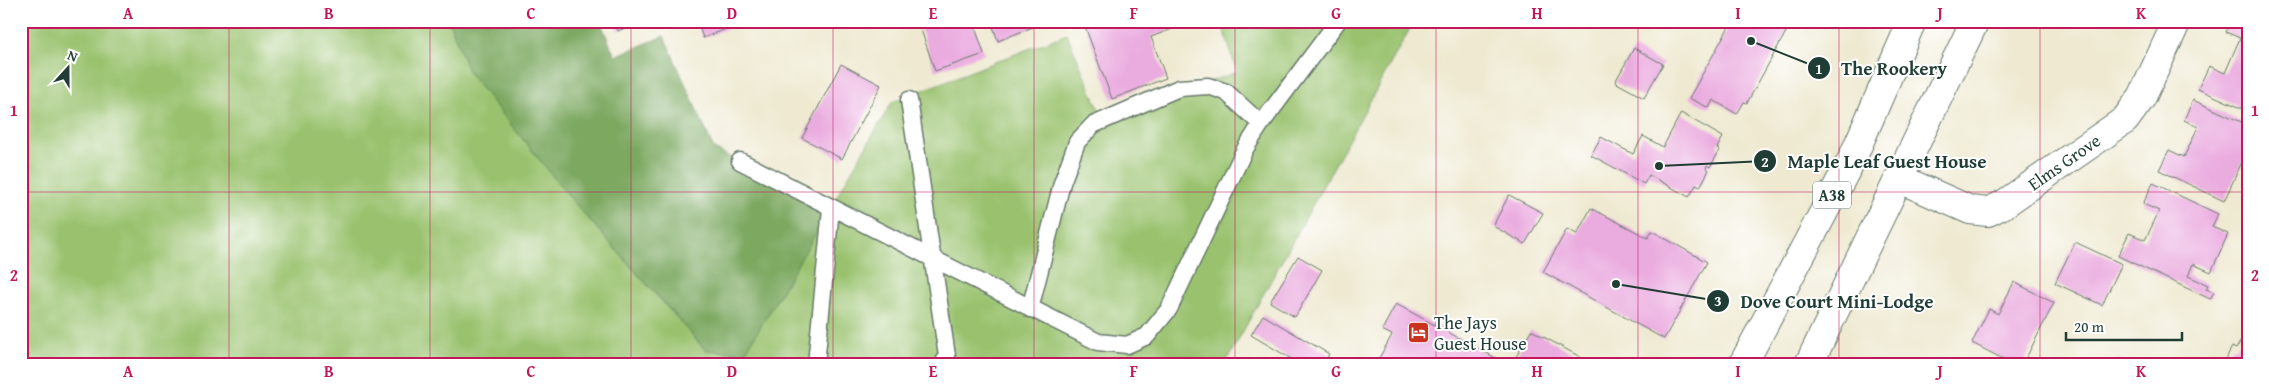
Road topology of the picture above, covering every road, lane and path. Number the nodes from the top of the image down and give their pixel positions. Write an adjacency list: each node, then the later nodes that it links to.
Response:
1 (1338, 21): 6 (lane)
2 (1912, 21): 14 (main road, A38)
3 (1975, 21): 8 (main road)
4 (2177, 21): 8 (main road, Elms Grove)
5 (909, 100): 10 (lane)
6 (1261, 124): 11 (lane); 11 (lane)
7 (740, 161): 9 (lane)
8 (1900, 179): 15 (main road)
9 (831, 208): 10 (lane); 12 (lane)
10 (933, 260): 11 (lane); 13 (lane)
11 (1030, 308)
12 (816, 364)
13 (942, 364)
14 (1743, 364)
15 (1809, 364)

